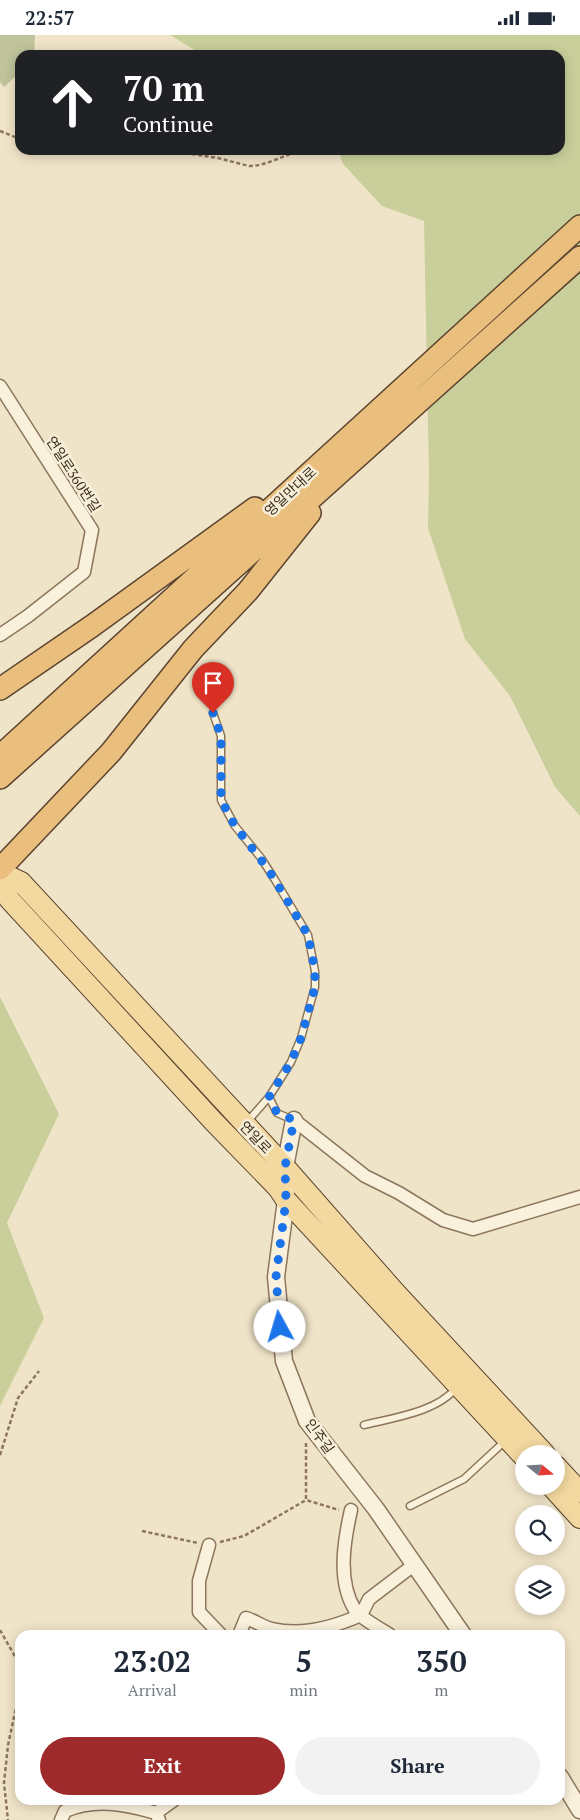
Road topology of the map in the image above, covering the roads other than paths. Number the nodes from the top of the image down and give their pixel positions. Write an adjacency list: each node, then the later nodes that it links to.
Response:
1 (580, 226): 4 (highway, 영일만대로)
2 (580, 257): 4 (highway, 영일만대로)
3 (0, 386): 5 (street, 연일로360번길)
4 (339, 460): 6 (highway); 8 (highway, 영일만대로); 9 (highway, 영일만대로); 10 (highway)
5 (0, 635)
6 (0, 689)
7 (213, 713): 13 (lane)
8 (0, 756)
9 (0, 778)
10 (0, 869)
11 (0, 872): 15 (main road, 연일로)
12 (0, 877): 18 (main road, 연일로)
13 (269, 1097): 14 (lane); 15 (lane)
14 (294, 1120): 16 (street, 인주길); 17 (street)
15 (244, 1125): 16 (main road, 연일로)
16 (285, 1167): 18 (street, 인주길); 22 (main road, 연일로)
17 (580, 1197)
18 (286, 1200): 19 (main road, 연일로); 31 (street, 인주길)
19 (458, 1385): 20 (lane); 21 (main road, 연일로)
20 (364, 1425)
21 (507, 1439): 23 (main road, 연일로); 27 (lane)
22 (537, 1445)
23 (515, 1447)
24 (565, 1476): 25 (main road)
25 (580, 1492)
26 (559, 1495): 29 (main road)
27 (410, 1506)
28 (351, 1510): 32 (street)
29 (580, 1517)
30 (209, 1545): 33 (street)
31 (415, 1564): 32 (street); 38 (street, 인주길)
32 (361, 1615): 36 (street); 37 (street)
33 (216, 1630)
34 (241, 1630): 35 (street)
35 (290, 1630)
36 (311, 1630)
37 (383, 1630)
38 (460, 1630)
39 (565, 1785): 43 (street)
40 (78, 1805): 45 (street)
41 (116, 1805): 44 (street)
42 (169, 1805): 44 (street)
43 (580, 1809)
44 (157, 1817)
45 (61, 1820)

